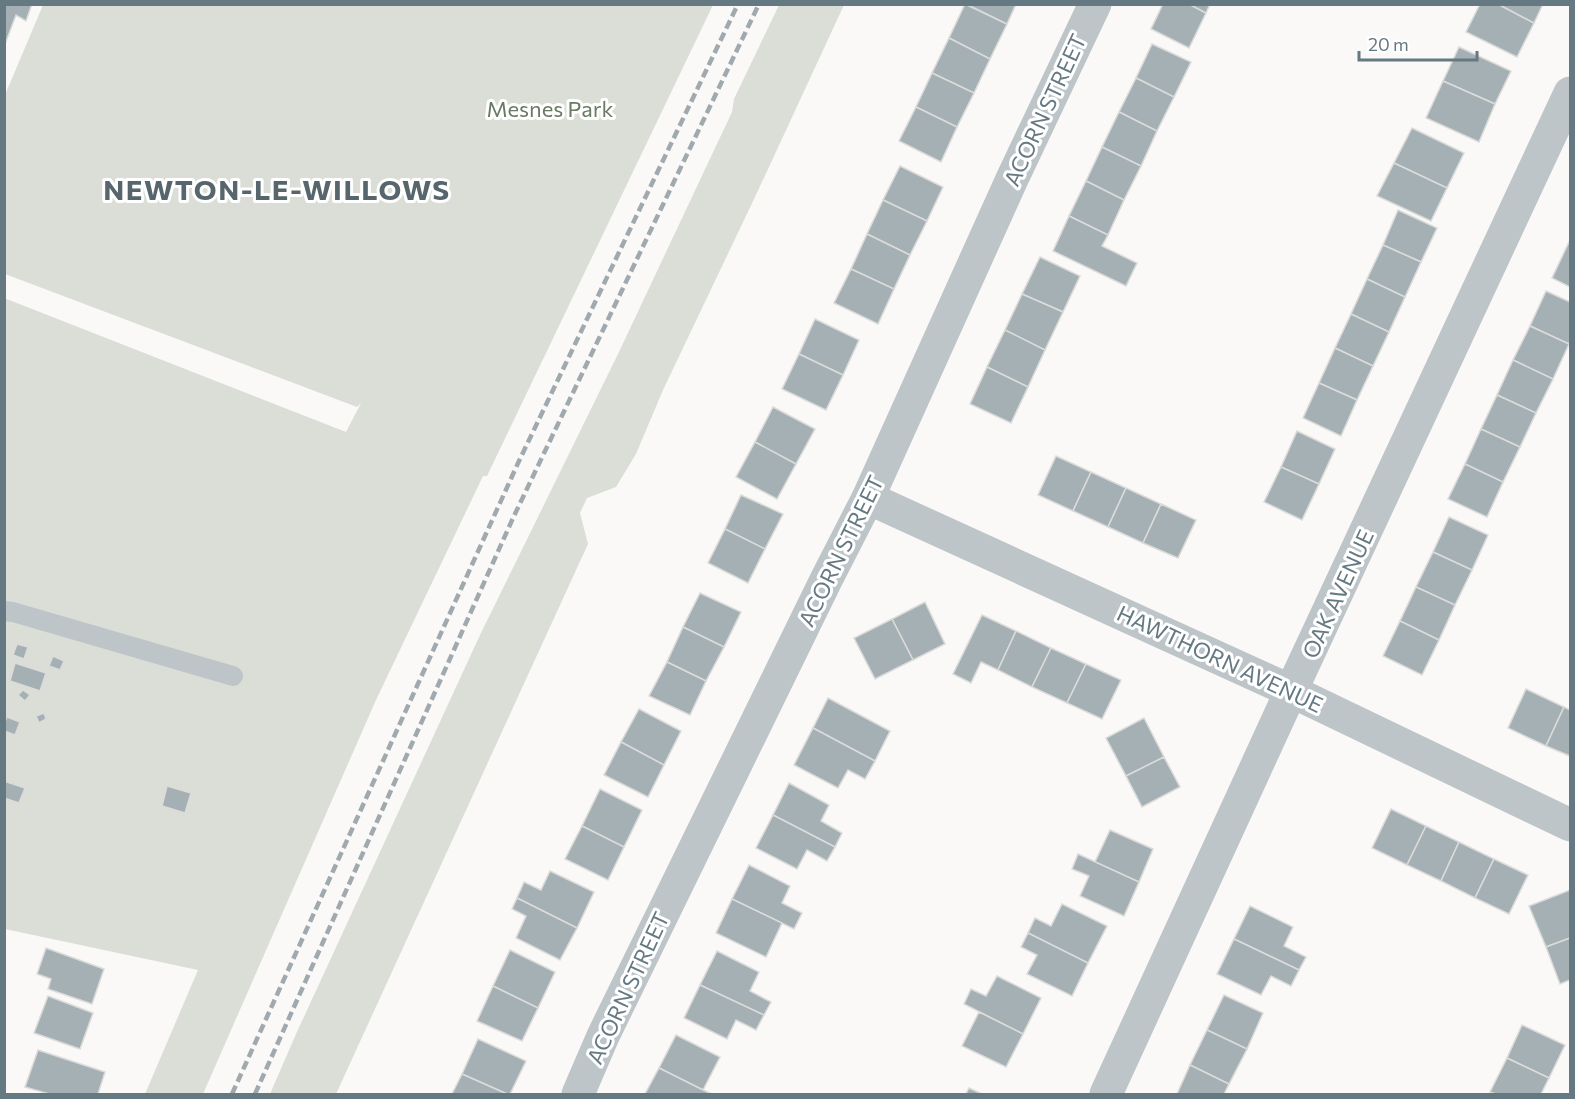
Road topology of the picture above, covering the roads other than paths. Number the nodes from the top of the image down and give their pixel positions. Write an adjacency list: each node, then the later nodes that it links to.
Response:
1 (1095, 4): 3 (street, ACORN STREET)
2 (1570, 93): 6 (street, OAK AVENUE)
3 (868, 498): 6 (street, HAWTHORN AVENUE); 8 (street, ACORN STREET)
4 (4, 611): 5 (lane)
5 (233, 676)
6 (1291, 691): 7 (street, HAWTHORN AVENUE); 9 (street, OAK AVENUE)
7 (1570, 825)
8 (578, 1095)
9 (1106, 1095)

